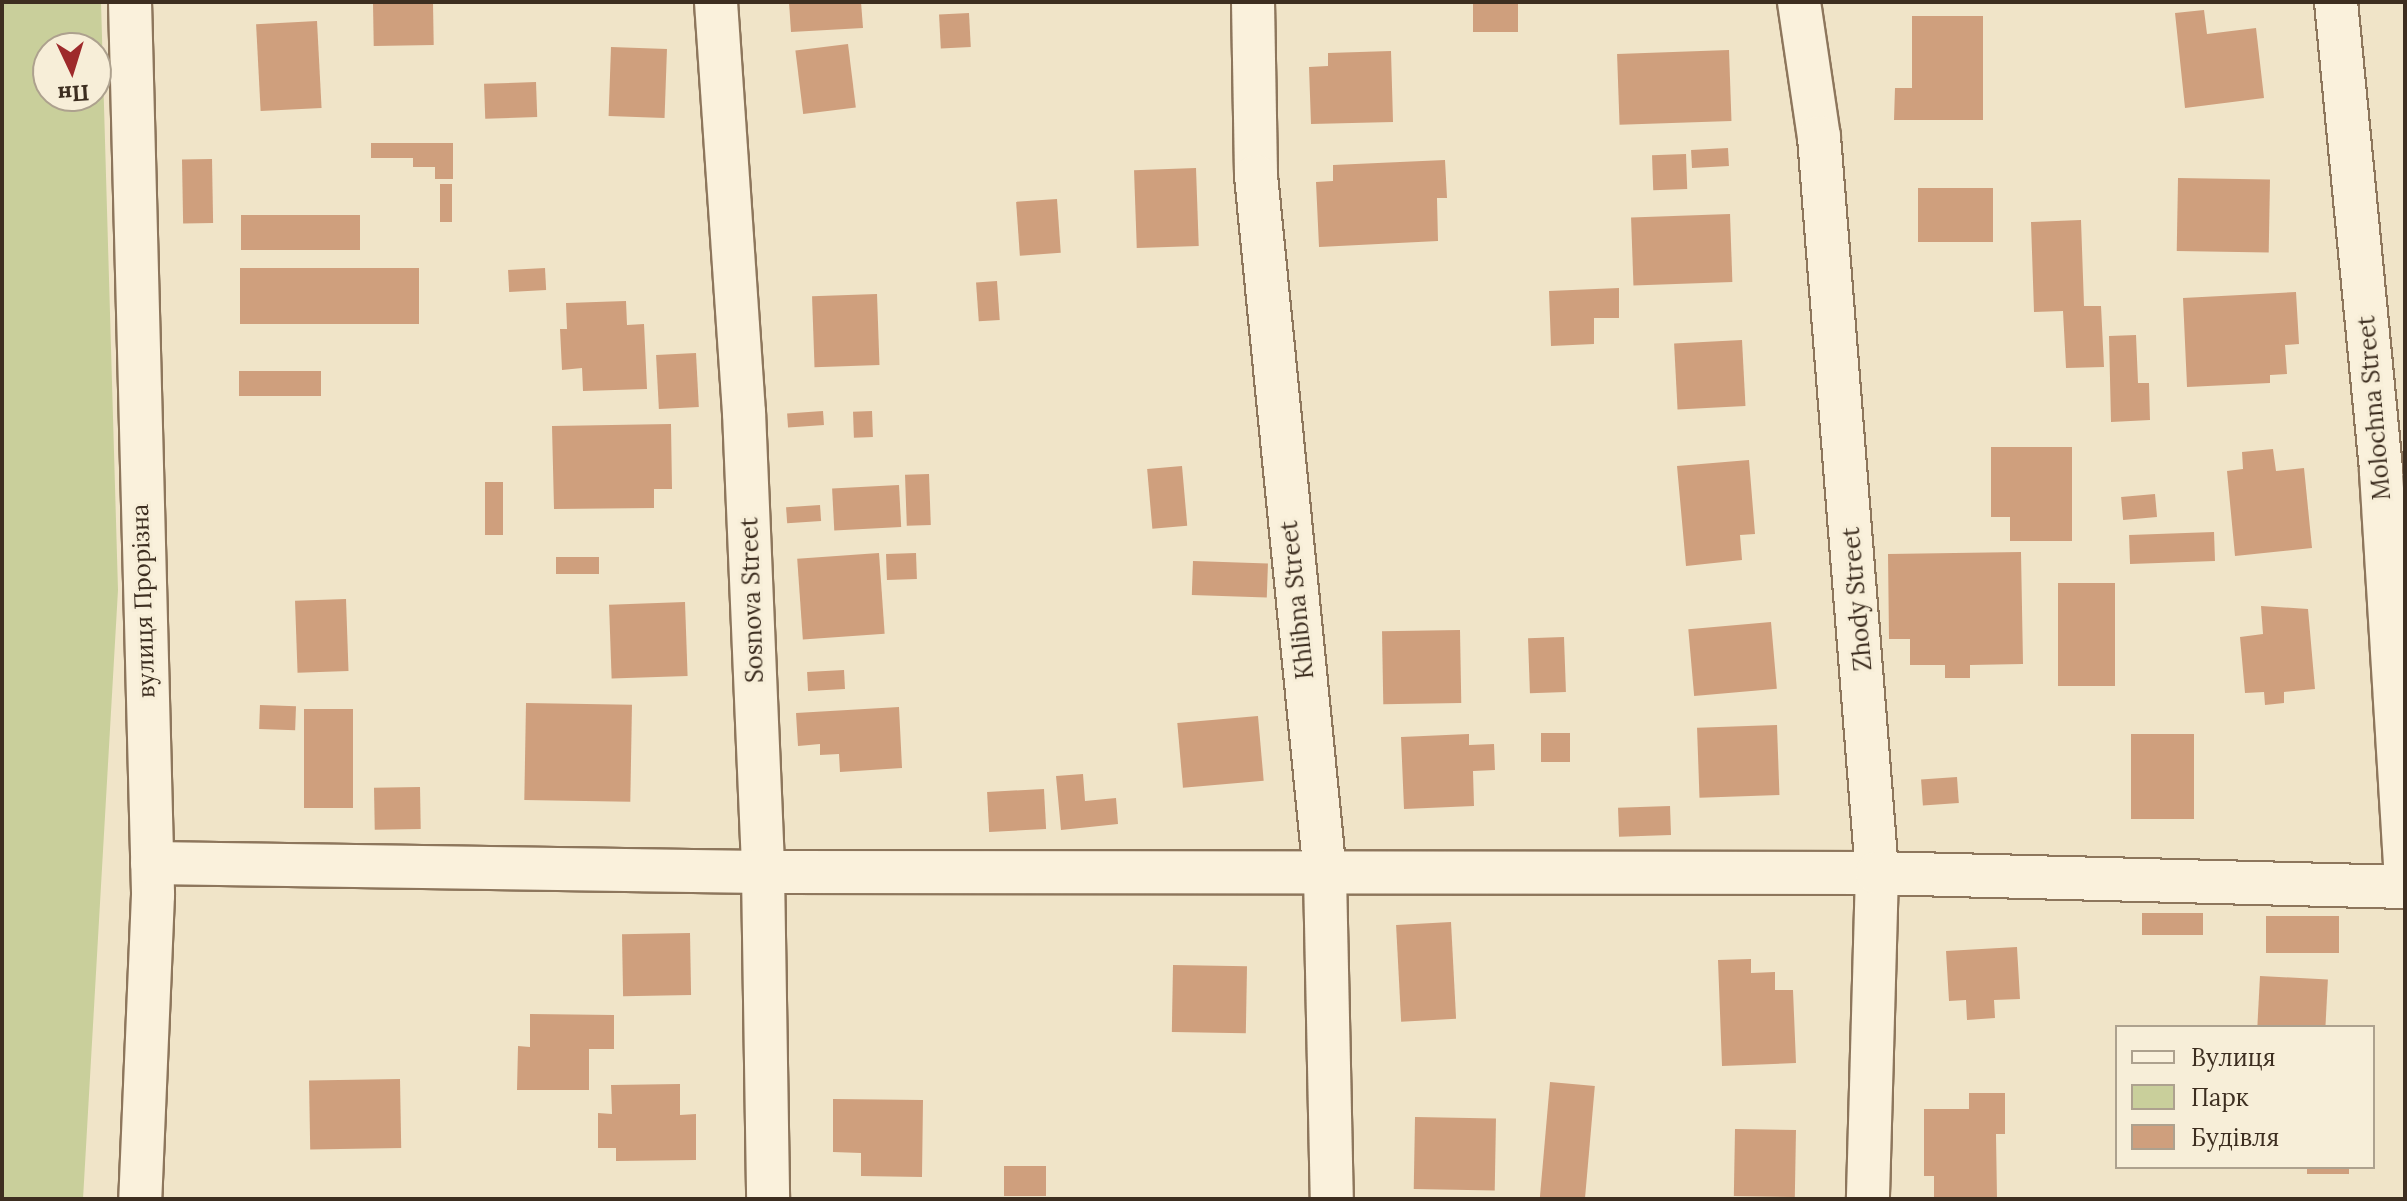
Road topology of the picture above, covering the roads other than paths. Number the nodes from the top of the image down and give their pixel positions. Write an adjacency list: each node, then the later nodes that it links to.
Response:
1 (130, 2): 6 (street, вулиця Прорізна)
2 (716, 2): 8 (street, Sosnova Street)
3 (1253, 2): 10 (street, Khlibna Street)
4 (1799, 2): 9 (street, Zhody Street)
5 (2336, 2): 7 (street, Molochna Street)
6 (152, 863): 8 (street); 12 (street, вулиця Прорізна)
7 (2405, 863)
8 (763, 872): 10 (street); 13 (street, Sosnova Street)
9 (1877, 873): 10 (street); 11 (street); 15 (street, Zhody Street)
10 (1325, 875): 14 (street, Khlibna Street)
11 (2405, 887)
12 (140, 1199)
13 (768, 1199)
14 (1332, 1199)
15 (1868, 1199)

